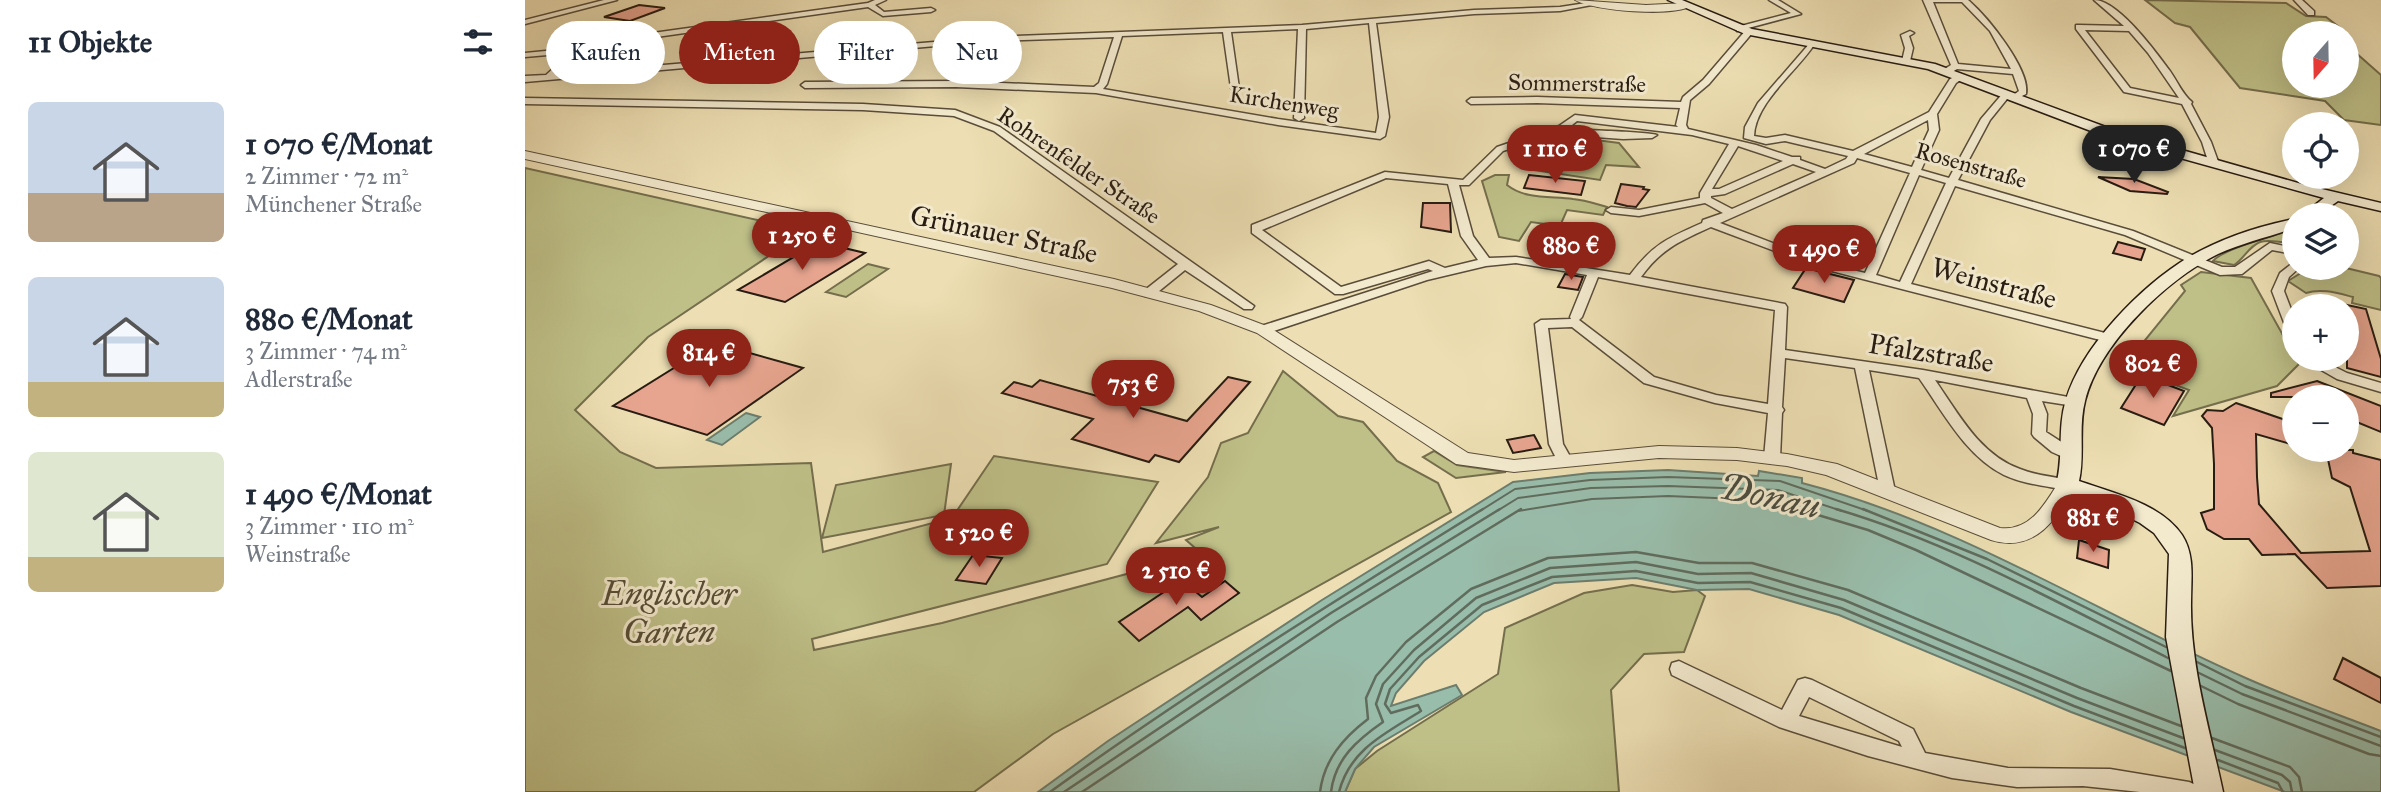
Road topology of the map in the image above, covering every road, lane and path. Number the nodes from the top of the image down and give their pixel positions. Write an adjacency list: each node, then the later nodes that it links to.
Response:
1 (613, 0): 16 (street)
2 (882, 0): 12 (street)
3 (1579, 0): 11 (street)
4 (1674, 0): 10 (main road)
5 (1773, 0): 20 (street)
6 (1928, 0): 7 (street); 29 (street)
7 (1964, 0): 30 (street)
8 (2098, 0): 18 (street)
9 (2298, 0): 14 (street)
10 (1691, 3): 11 (street); 20 (main road)
11 (1594, 4): 15 (street)
12 (869, 5): 13 (street); 23 (street)
13 (931, 10)
14 (2311, 13)
15 (1372, 20): 17 (street); 35 (street, Kirchenweg)
16 (525, 22)
17 (1302, 27): 19 (street); 42 (street)
18 (2130, 29): 39 (street); 39 (street)
19 (1227, 30): 22 (street); 34 (street)
20 (1744, 30): 24 (main road); 40 (street)
21 (1910, 33): 27 (street)
22 (1119, 34): 28 (street); 35 (street)
23 (665, 35)
24 (1810, 45): 27 (main road); 45 (street)
25 (546, 52): 26 (street)
26 (525, 55)
27 (1906, 61): 29 (main road)
28 (665, 67)
29 (1954, 71): 30 (street); 36 (main road); 41 (street)
30 (2017, 72): 36 (street)
31 (546, 77): 32 (street)
32 (525, 79)
33 (805, 85): 35 (street, Kirchenweg)
34 (1235, 88)
35 (1096, 90)
36 (2012, 95): 51 (main road); 54 (street)
37 (525, 101): 67 (street, Rohrenfelder Straße)
38 (1471, 101): 40 (street, Sommerstraße)
39 (2188, 102): 51 (street)
40 (1683, 105): 44 (street)
41 (1932, 114): 49 (street); 52 (street)
42 (1299, 118)
43 (1553, 131): 44 (street); 44 (street); 55 (street)
44 (1685, 131): 46 (street)
45 (1749, 138): 46 (street); 47 (street, Rosenstraße)
46 (1735, 143): 50 (street); 56 (street)
47 (1819, 146): 49 (street, Rosenstraße); 50 (street)
48 (525, 155): 74 (street, Grünauer Straße)
49 (1854, 155): 52 (street, Rosenstraße); 53 (street)
50 (1794, 160): 53 (street); 56 (street)
51 (2214, 164): 57 (main road)
52 (1917, 171): 54 (street, Rosenstraße); 70 (street)
53 (1825, 172): 61 (street)
54 (1952, 181): 66 (street, Rosenstraße); 73 (street)
55 (1453, 183): 65 (street); 68 (street)
56 (1706, 197): 60 (street); 61 (street)
57 (2334, 197): 58 (main road); 59 (main road)
58 (2326, 203)
59 (2381, 206)
60 (1612, 210)
61 (1733, 214): 62 (street)
62 (1707, 222): 70 (street, Weinstraße); 71 (street)
63 (2282, 227): 66 (main road)
64 (2282, 248): 66 (street, Rosenstraße)
65 (1486, 262): 68 (street); 69 (street)
66 (2193, 262): 79 (main road)
67 (1185, 264): 74 (street); 76 (street, Rohrenfelder Straße)
68 (1444, 272): 78 (street)
69 (1594, 273): 71 (street); 77 (street)
70 (1869, 276): 73 (street, Weinstraße)
71 (1633, 280): 80 (street)
72 (2282, 280): 75 (street)
73 (1905, 285): 79 (street, Weinstraße)
74 (1149, 293): 78 (street, Grünauer Straße)
75 (2282, 303)
76 (1248, 306)
77 (1576, 320): 87 (street); 90 (street)
78 (1263, 330): 90 (street, Grünauer Straße)
79 (2108, 338): 86 (main road)
80 (1779, 353): 81 (street, Pfalzstraße); 87 (street)
81 (1862, 367): 83 (street, Pfalzstraße); 92 (street)
82 (2332, 371): 84 (street)
83 (1923, 374): 85 (street, Pfalzstraße); 91 (street)
84 (2381, 388)
85 (2033, 394): 86 (street, Pfalzstraße); 88 (street)
86 (2074, 402): 88 (main road)
87 (1777, 410): 89 (street)
88 (2072, 456): 91 (main road)
89 (1772, 458): 90 (street, Grünauer Straße); 92 (street, Grünauer Straße)
90 (1564, 460)
91 (2067, 485): 92 (street, Grünauer Straße); 97 (main road)
92 (1887, 491)
93 (1679, 669): 94 (street)
94 (1786, 721): 95 (street); 95 (street)
95 (1918, 760): 96 (street)
96 (2189, 792)
97 (2209, 792)

